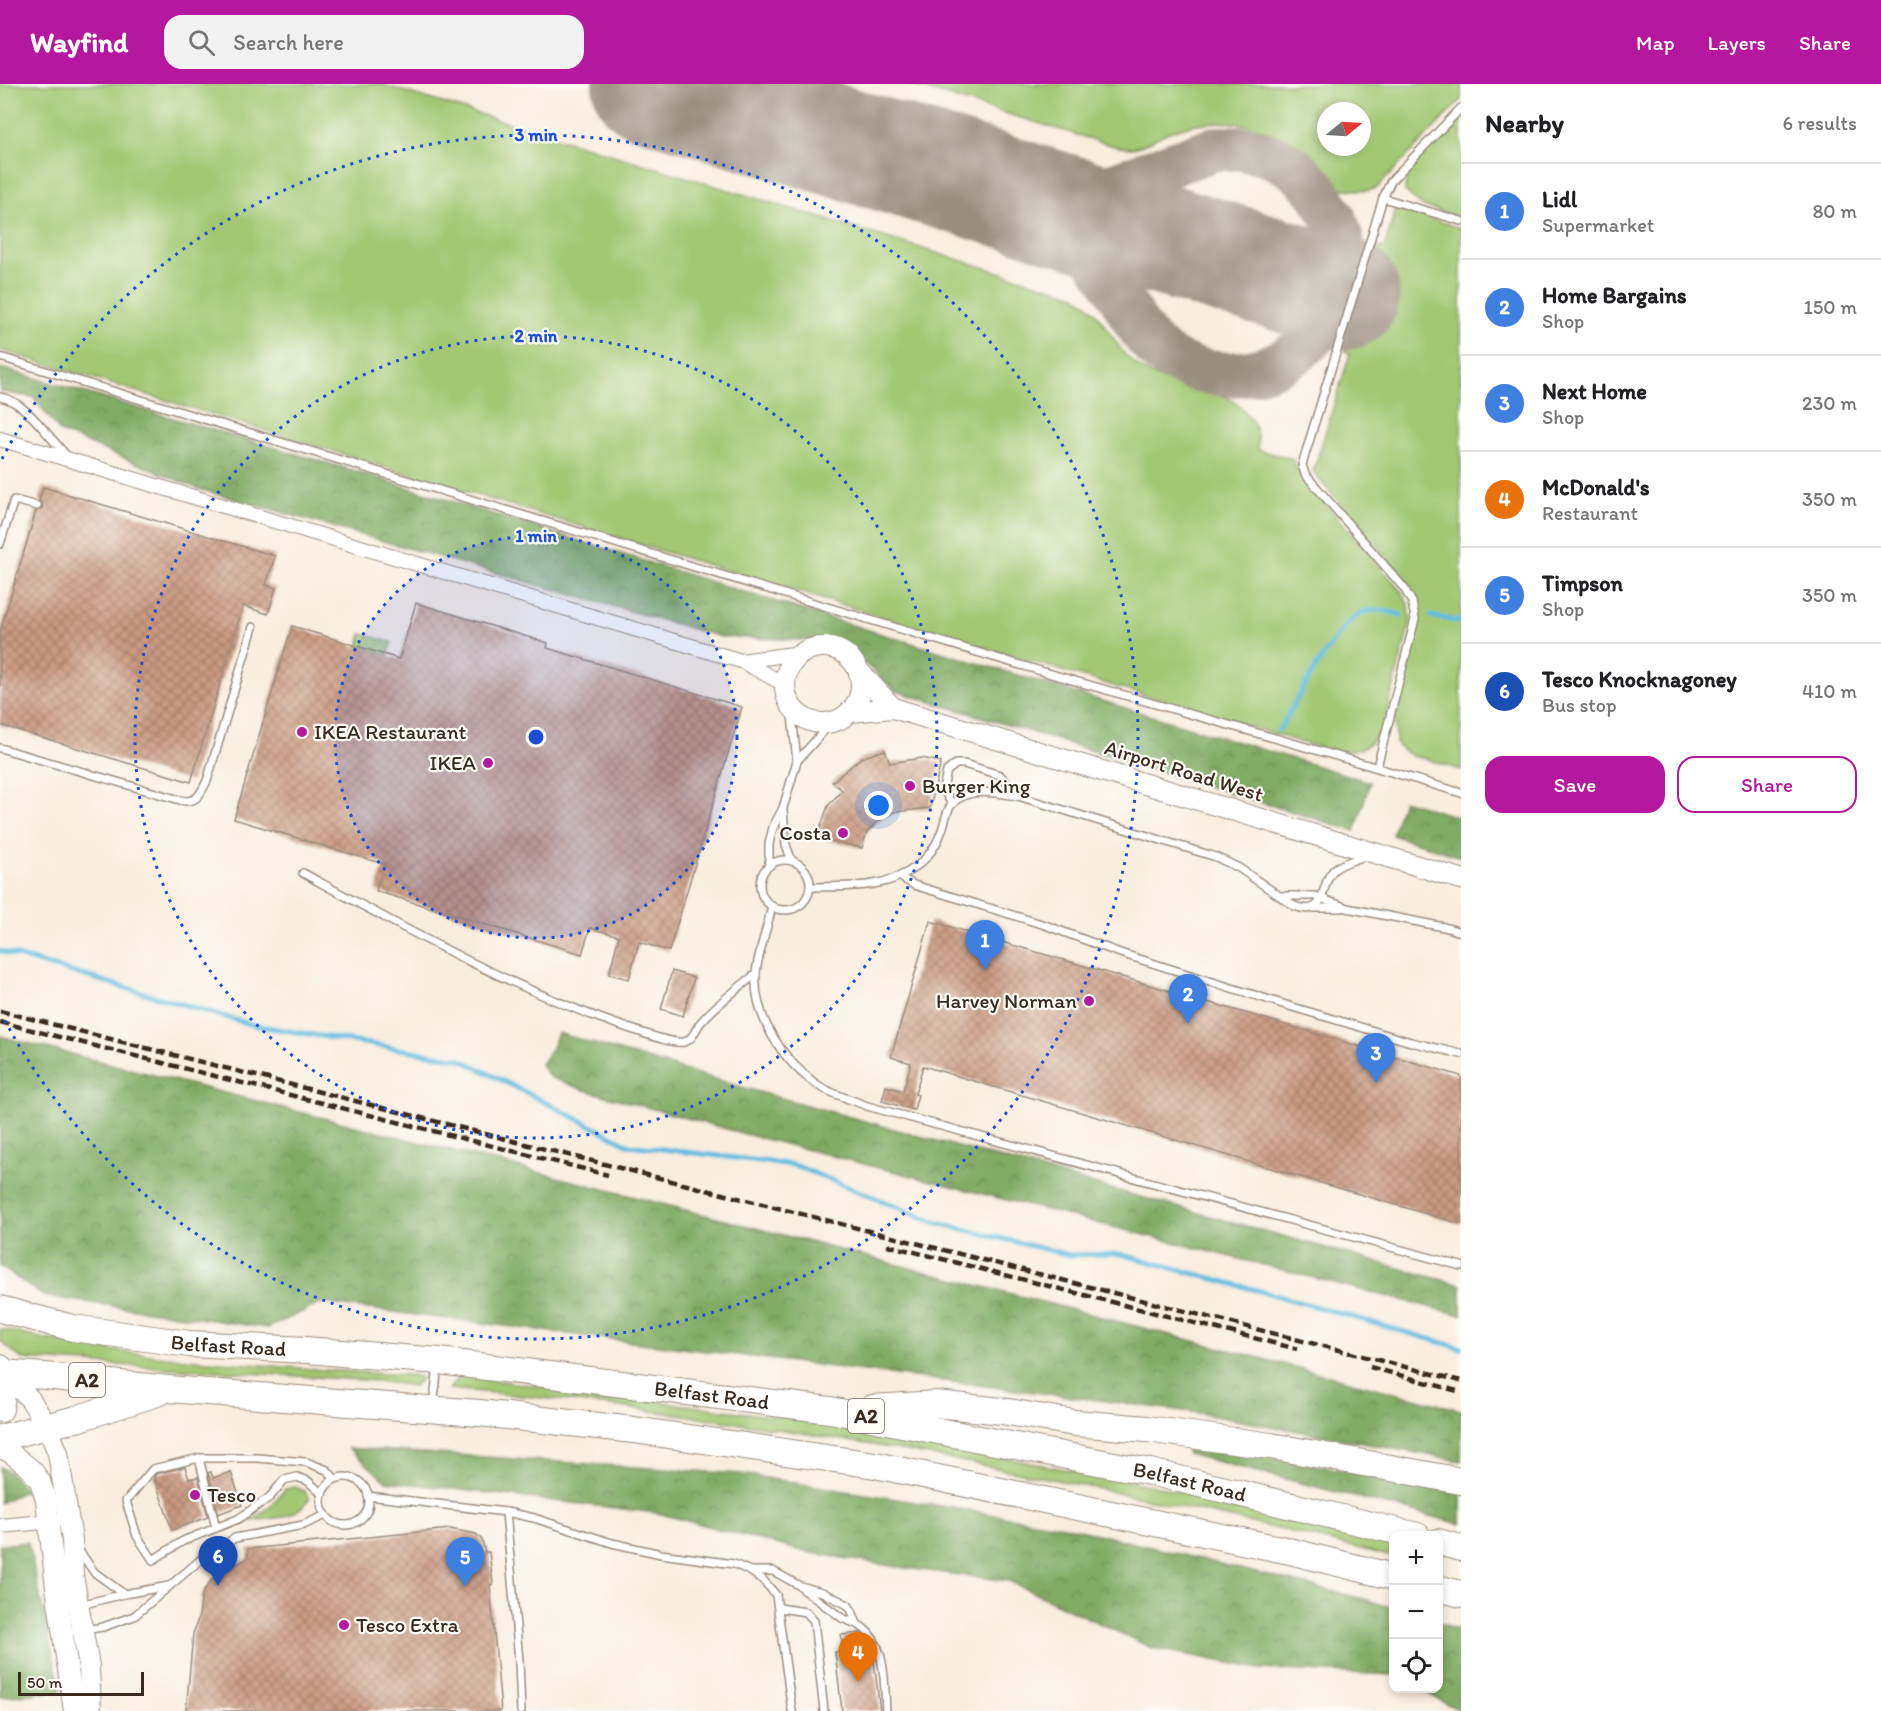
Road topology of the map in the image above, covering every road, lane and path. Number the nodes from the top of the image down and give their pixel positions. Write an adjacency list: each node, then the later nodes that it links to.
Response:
1 (1461, 108): 2 (lane)
2 (1383, 198): 3 (lane); 21 (lane)
3 (1461, 221)
4 (0, 357): 21 (lane)
5 (0, 397): 7 (lane)
6 (0, 439): 7 (street)
7 (73, 461): 12 (street)
8 (37, 506): 9 (lane)
9 (0, 544)
10 (253, 627): 19 (lane)
11 (800, 653): 12 (street); 13 (street); 14 (street)
12 (741, 661): 14 (street)
13 (858, 671): 16 (street, Airport Road West); 17 (street)
14 (784, 684): 15 (street)
15 (791, 707): 18 (street); 20 (lane)
16 (893, 708): 17 (street, Airport Road West); 26 (street, Airport Road West)
17 (849, 712): 18 (street)
18 (832, 722): 20 (lane)
19 (0, 748)
20 (797, 761): 25 (lane)
21 (1377, 767): 22 (lane)
22 (1461, 793)
23 (1018, 796): 24 (lane); 24 (lane); 33 (lane)
24 (952, 804): 30 (lane)
25 (783, 808): 27 (lane); 28 (lane)
26 (1375, 852): 31 (street, Airport Road West); 34 (lane)
27 (792, 861): 28 (lane); 32 (lane)
28 (770, 866): 35 (lane)
29 (303, 873): 39 (lane)
30 (900, 876): 32 (lane); 40 (lane)
31 (1461, 879)
32 (810, 886): 35 (lane)
33 (1281, 896): 34 (lane); 36 (lane)
34 (1321, 898): 36 (lane); 37 (lane)
35 (772, 906): 39 (lane)
36 (1314, 908): 37 (lane)
37 (1347, 908): 38 (lane)
38 (1461, 932)
39 (756, 974): 41 (lane)
40 (1461, 1054)
41 (1461, 1266)
42 (0, 1309): 43 (highway, Belfast Road / A2)
43 (439, 1361): 47 (lane); 48 (highway, Belfast Road / A2)
44 (2, 1372): 45 (highway, A2); 46 (highway); 49 (street)
45 (168, 1389): 47 (highway, A2); 49 (highway)
46 (0, 1409)
47 (433, 1410): 67 (highway, A2)
48 (830, 1410): 54 (highway); 62 (highway, Belfast Road / A2)
49 (47, 1426): 50 (highway); 59 (street)
50 (0, 1438)
51 (0, 1448): 59 (street)
52 (199, 1458): 53 (lane); 61 (lane); 61 (lane)
53 (335, 1479): 55 (lane); 56 (lane)
54 (1461, 1481)
55 (322, 1494): 58 (lane); 61 (lane)
56 (368, 1496): 57 (lane); 58 (lane)
57 (506, 1512): 66 (lane); 78 (lane)
58 (326, 1515): 68 (lane)
59 (59, 1520): 60 (street); 63 (street); 74 (street)
60 (0, 1527)
61 (216, 1528)
62 (1396, 1531)
63 (72, 1540): 71 (lane); 74 (street)
64 (1443, 1543): 65 (highway)
65 (1461, 1548)
66 (750, 1571): 69 (lane); 73 (lane)
67 (1389, 1576)
68 (172, 1586): 71 (lane); 74 (lane)
69 (800, 1586): 75 (lane); 75 (lane)
70 (1443, 1589): 72 (highway)
71 (124, 1594): 74 (lane)
72 (1461, 1594)
73 (779, 1608): 79 (lane); 80 (lane)
74 (71, 1620): 76 (street); 77 (street)
75 (856, 1624): 81 (lane)
76 (74, 1711)
77 (90, 1711)
78 (521, 1711)
79 (792, 1711)
80 (824, 1711)
81 (886, 1711)

